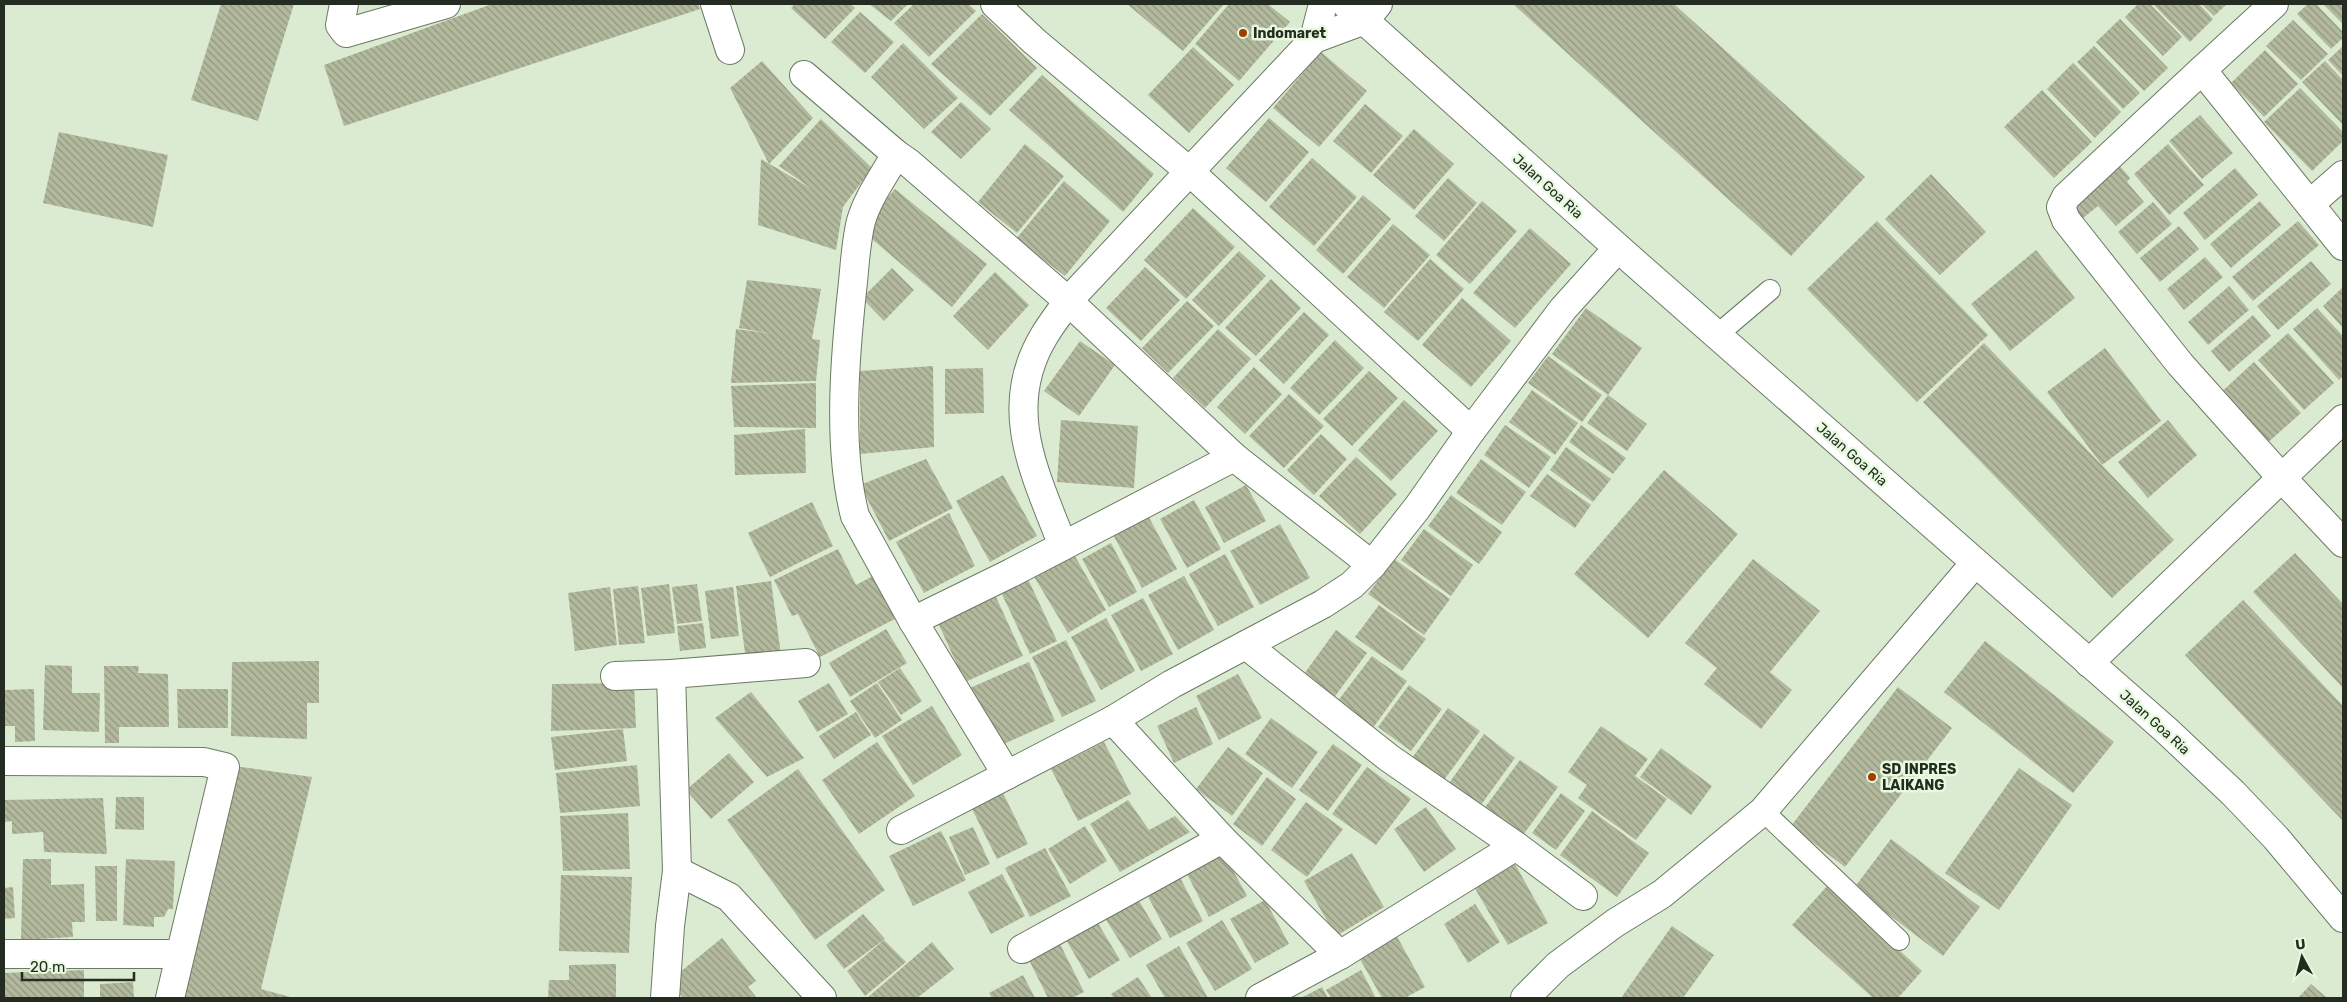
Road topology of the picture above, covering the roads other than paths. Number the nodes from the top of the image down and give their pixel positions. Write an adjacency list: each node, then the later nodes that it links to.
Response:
1 (344, 4): 2 (street)
2 (446, 4)
3 (715, 4): 9 (street)
4 (995, 4): 13 (street)
5 (1323, 4): 8 (street)
6 (2274, 4): 10 (street)
7 (1363, 9): 8 (street); 17 (street, Jalan Goa Ria)
8 (1314, 39): 13 (street)
9 (730, 50)
10 (2202, 70): 15 (street); 24 (street)
11 (804, 75): 12 (street)
12 (896, 154): 19 (street); 29 (street)
13 (1190, 171): 19 (street); 22 (street)
14 (2343, 175): 15 (street)
15 (2310, 204): 16 (street)
16 (2343, 246)
17 (1618, 248): 20 (street, Jalan Goa Ria); 22 (street)
18 (1770, 290): 20 (lane)
19 (1068, 301): 23 (street); 26 (street)
20 (1717, 335): 27 (street, Jalan Goa Ria)
21 (2343, 419): 24 (street)
22 (1471, 432): 28 (street)
23 (1234, 457): 26 (street); 28 (street)
24 (2281, 477): 25 (street); 31 (street)
25 (2343, 543)
26 (1063, 546): 29 (street)
27 (1975, 563): 31 (street, Jalan Goa Ria); 38 (street)
28 (1372, 565): 30 (street)
29 (913, 621): 37 (street)
30 (1246, 645): 35 (street); 41 (street)
31 (2089, 663): 44 (street, Jalan Goa Ria)
32 (806, 664): 33 (street)
33 (671, 674): 34 (street); 42 (street)
34 (615, 676)
35 (1113, 720): 37 (street); 40 (street)
36 (4, 761): 48 (street)
37 (1007, 775): 39 (street)
38 (1763, 810): 45 (lane); 54 (street)
39 (901, 830)
40 (1222, 839): 46 (street); 49 (street)
41 (1516, 846): 43 (street); 49 (street)
42 (677, 871): 51 (street); 52 (street)
43 (1583, 896)
44 (2343, 918)
45 (1898, 940)
46 (1022, 949)
47 (4, 954): 48 (street)
48 (179, 954): 50 (street)
49 (1340, 955): 53 (street)
50 (170, 998)
51 (665, 998)
52 (822, 998)
53 (1260, 998)
54 (1524, 998)

